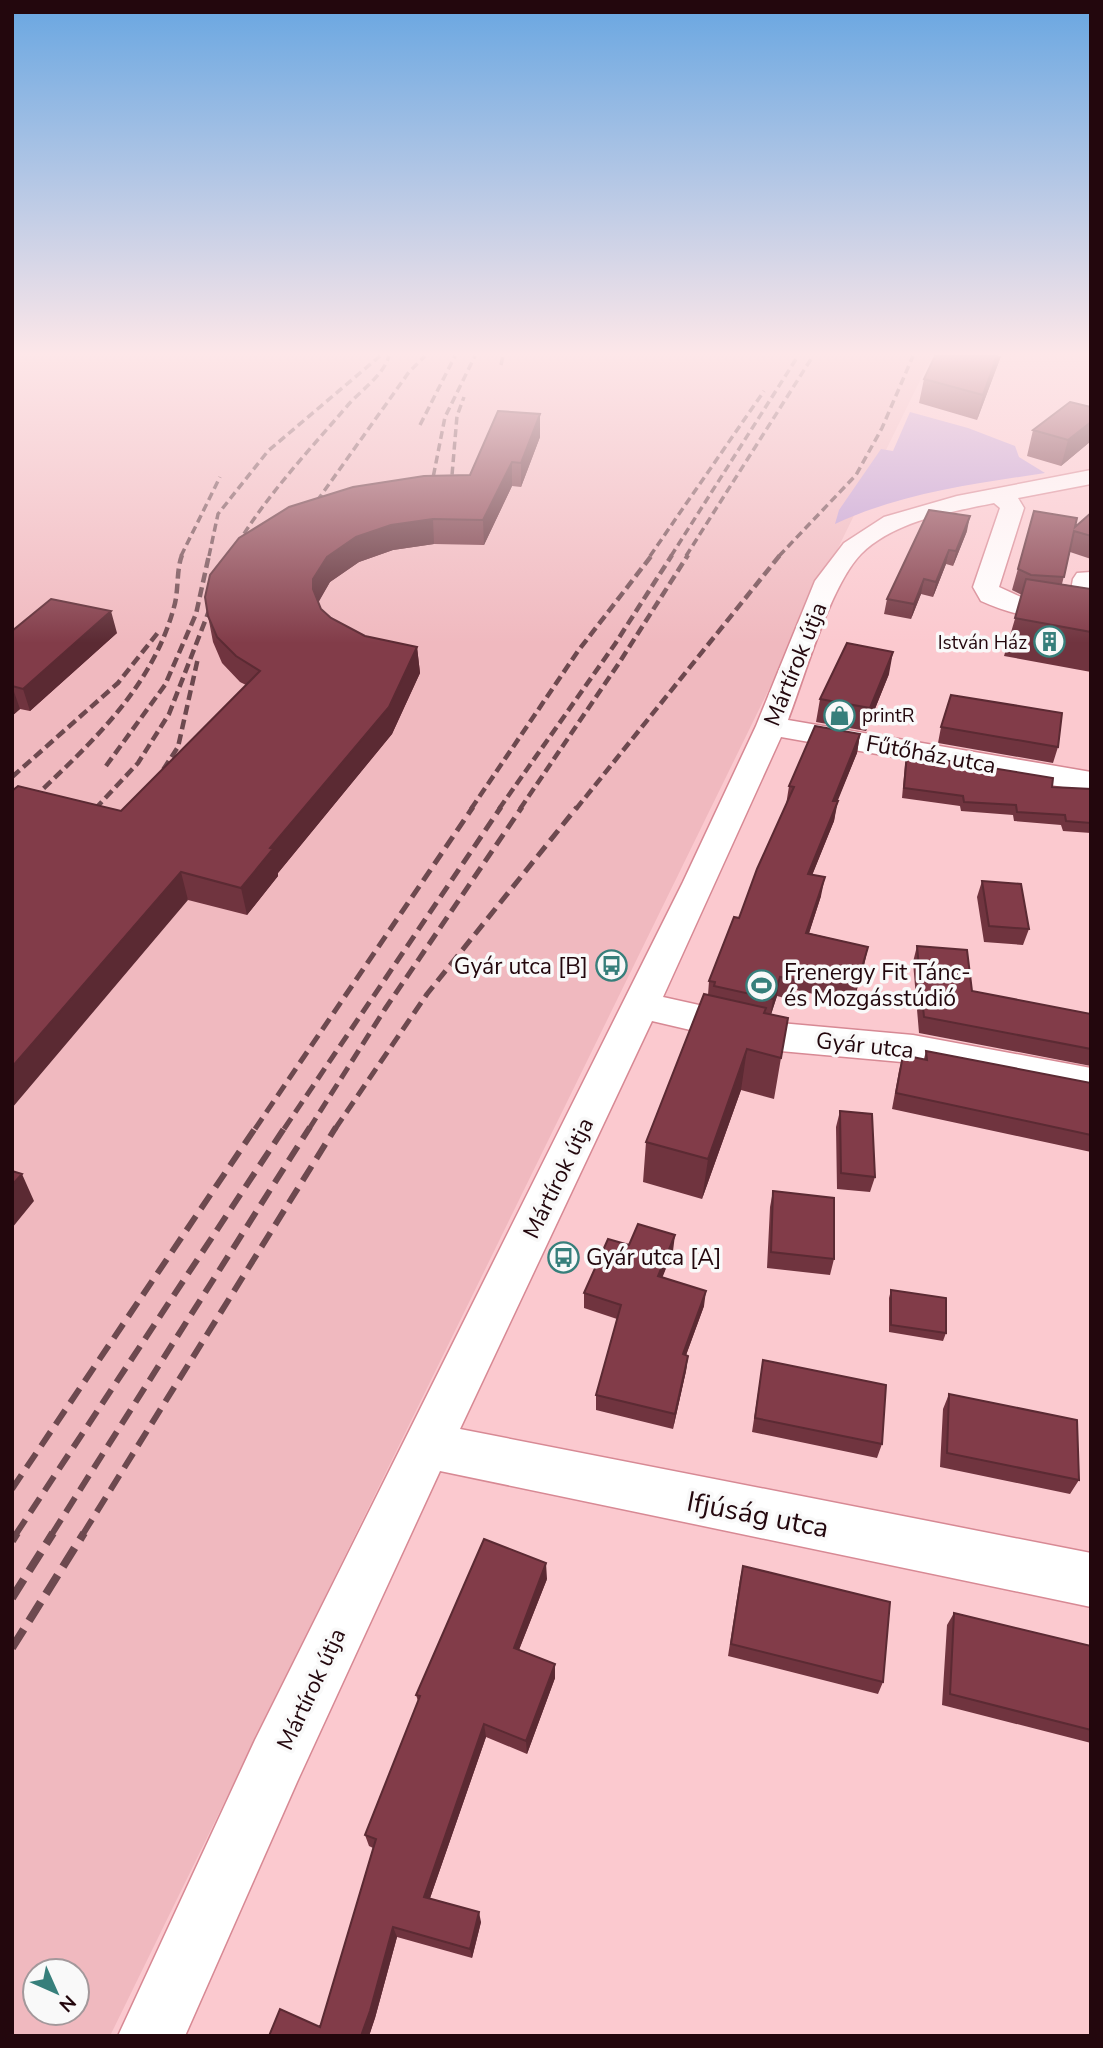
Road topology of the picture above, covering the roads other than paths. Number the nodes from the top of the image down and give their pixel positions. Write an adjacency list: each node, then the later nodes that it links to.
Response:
1 (1091, 477): 2 (street, Mártírok útja)
2 (999, 495): 3 (street); 4 (street, Mártírok útja)
3 (1086, 579)
4 (771, 726): 5 (street, Fűtőház utca); 6 (street, Mártírok útja)
5 (1091, 782)
6 (640, 1005): 7 (street, Gyár utca); 8 (street, Mártírok útja)
7 (1091, 1083)
8 (427, 1445): 9 (street, Ifjúság utca); 10 (street, Mártírok útja)
9 (1091, 1580)
10 (151, 2036)

